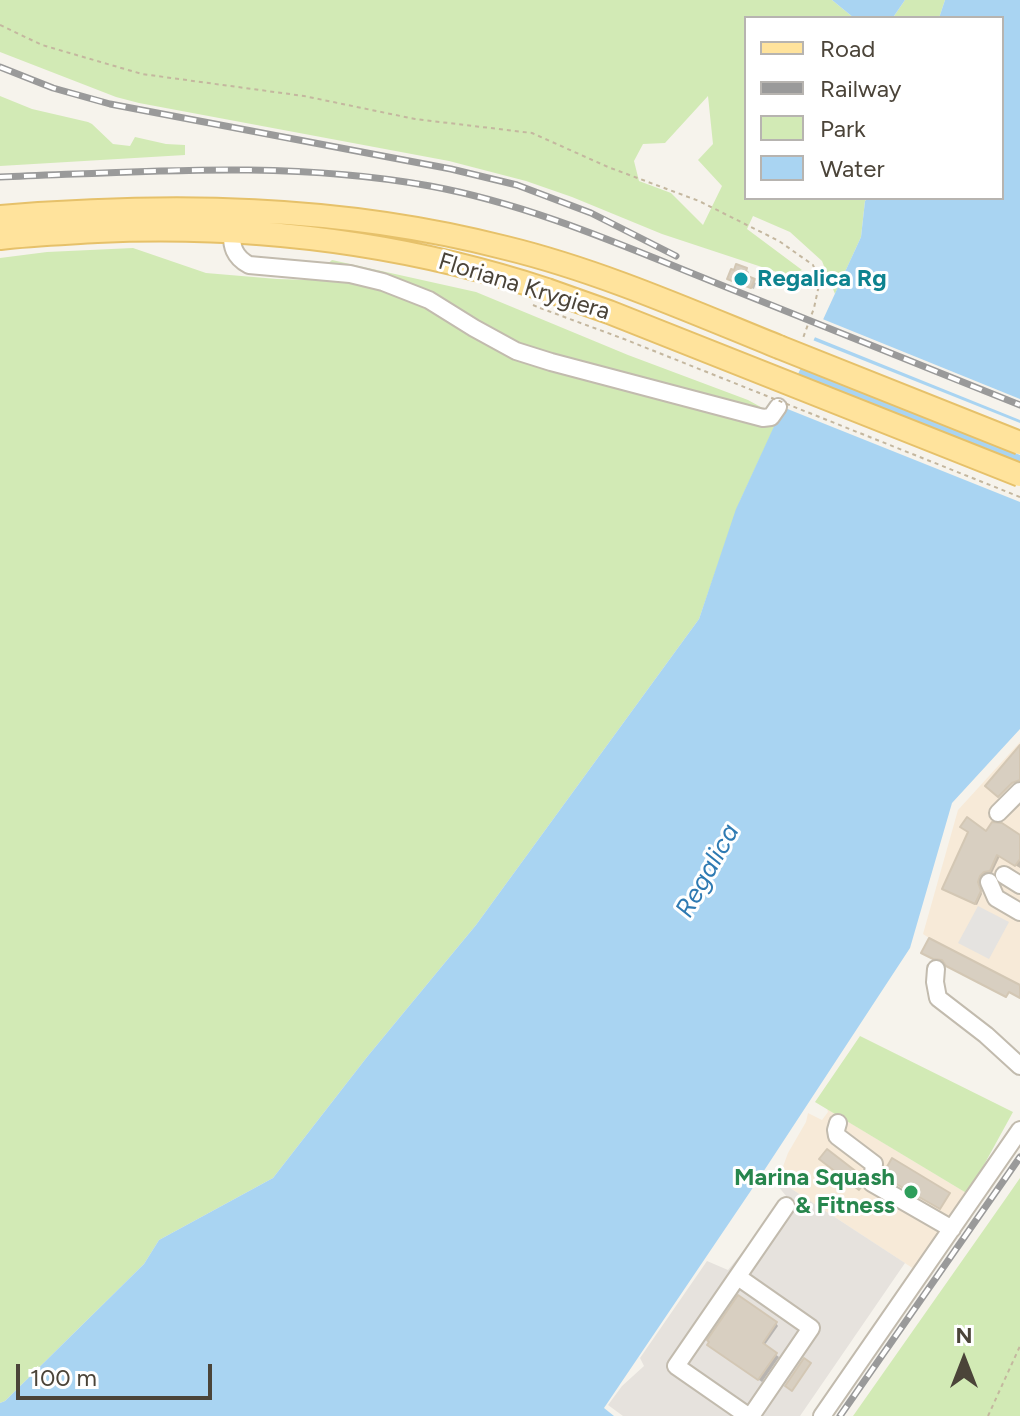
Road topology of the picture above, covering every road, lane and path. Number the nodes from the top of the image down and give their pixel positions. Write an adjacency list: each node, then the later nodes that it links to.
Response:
1 (0, 25): 6 (path)
2 (0, 217): 8 (main road, Floriana Krygiera, bridge)
3 (232, 230): 4 (main road, Floriana Krygiera); 5 (main road, Floriana Krygiera); 7 (street)
4 (0, 238)
5 (544, 299): 9 (main road, Floriana Krygiera, bridge); 10 (path, bridge)
6 (804, 336)
7 (780, 400)
8 (1020, 443)
9 (1020, 475)
10 (1020, 497)
11 (1020, 791): 12 (street)
12 (998, 813)
13 (1020, 885): 14 (street)
14 (1020, 912)
15 (936, 969): 16 (street)
16 (1020, 1066)
17 (838, 1123): 20 (street)
18 (1020, 1130): 20 (street)
19 (786, 1206): 21 (street)
20 (952, 1229): 24 (street)
21 (738, 1277): 23 (street); 23 (street)
22 (1020, 1346): 25 (path)
23 (749, 1416)
24 (822, 1416)
25 (988, 1416)

